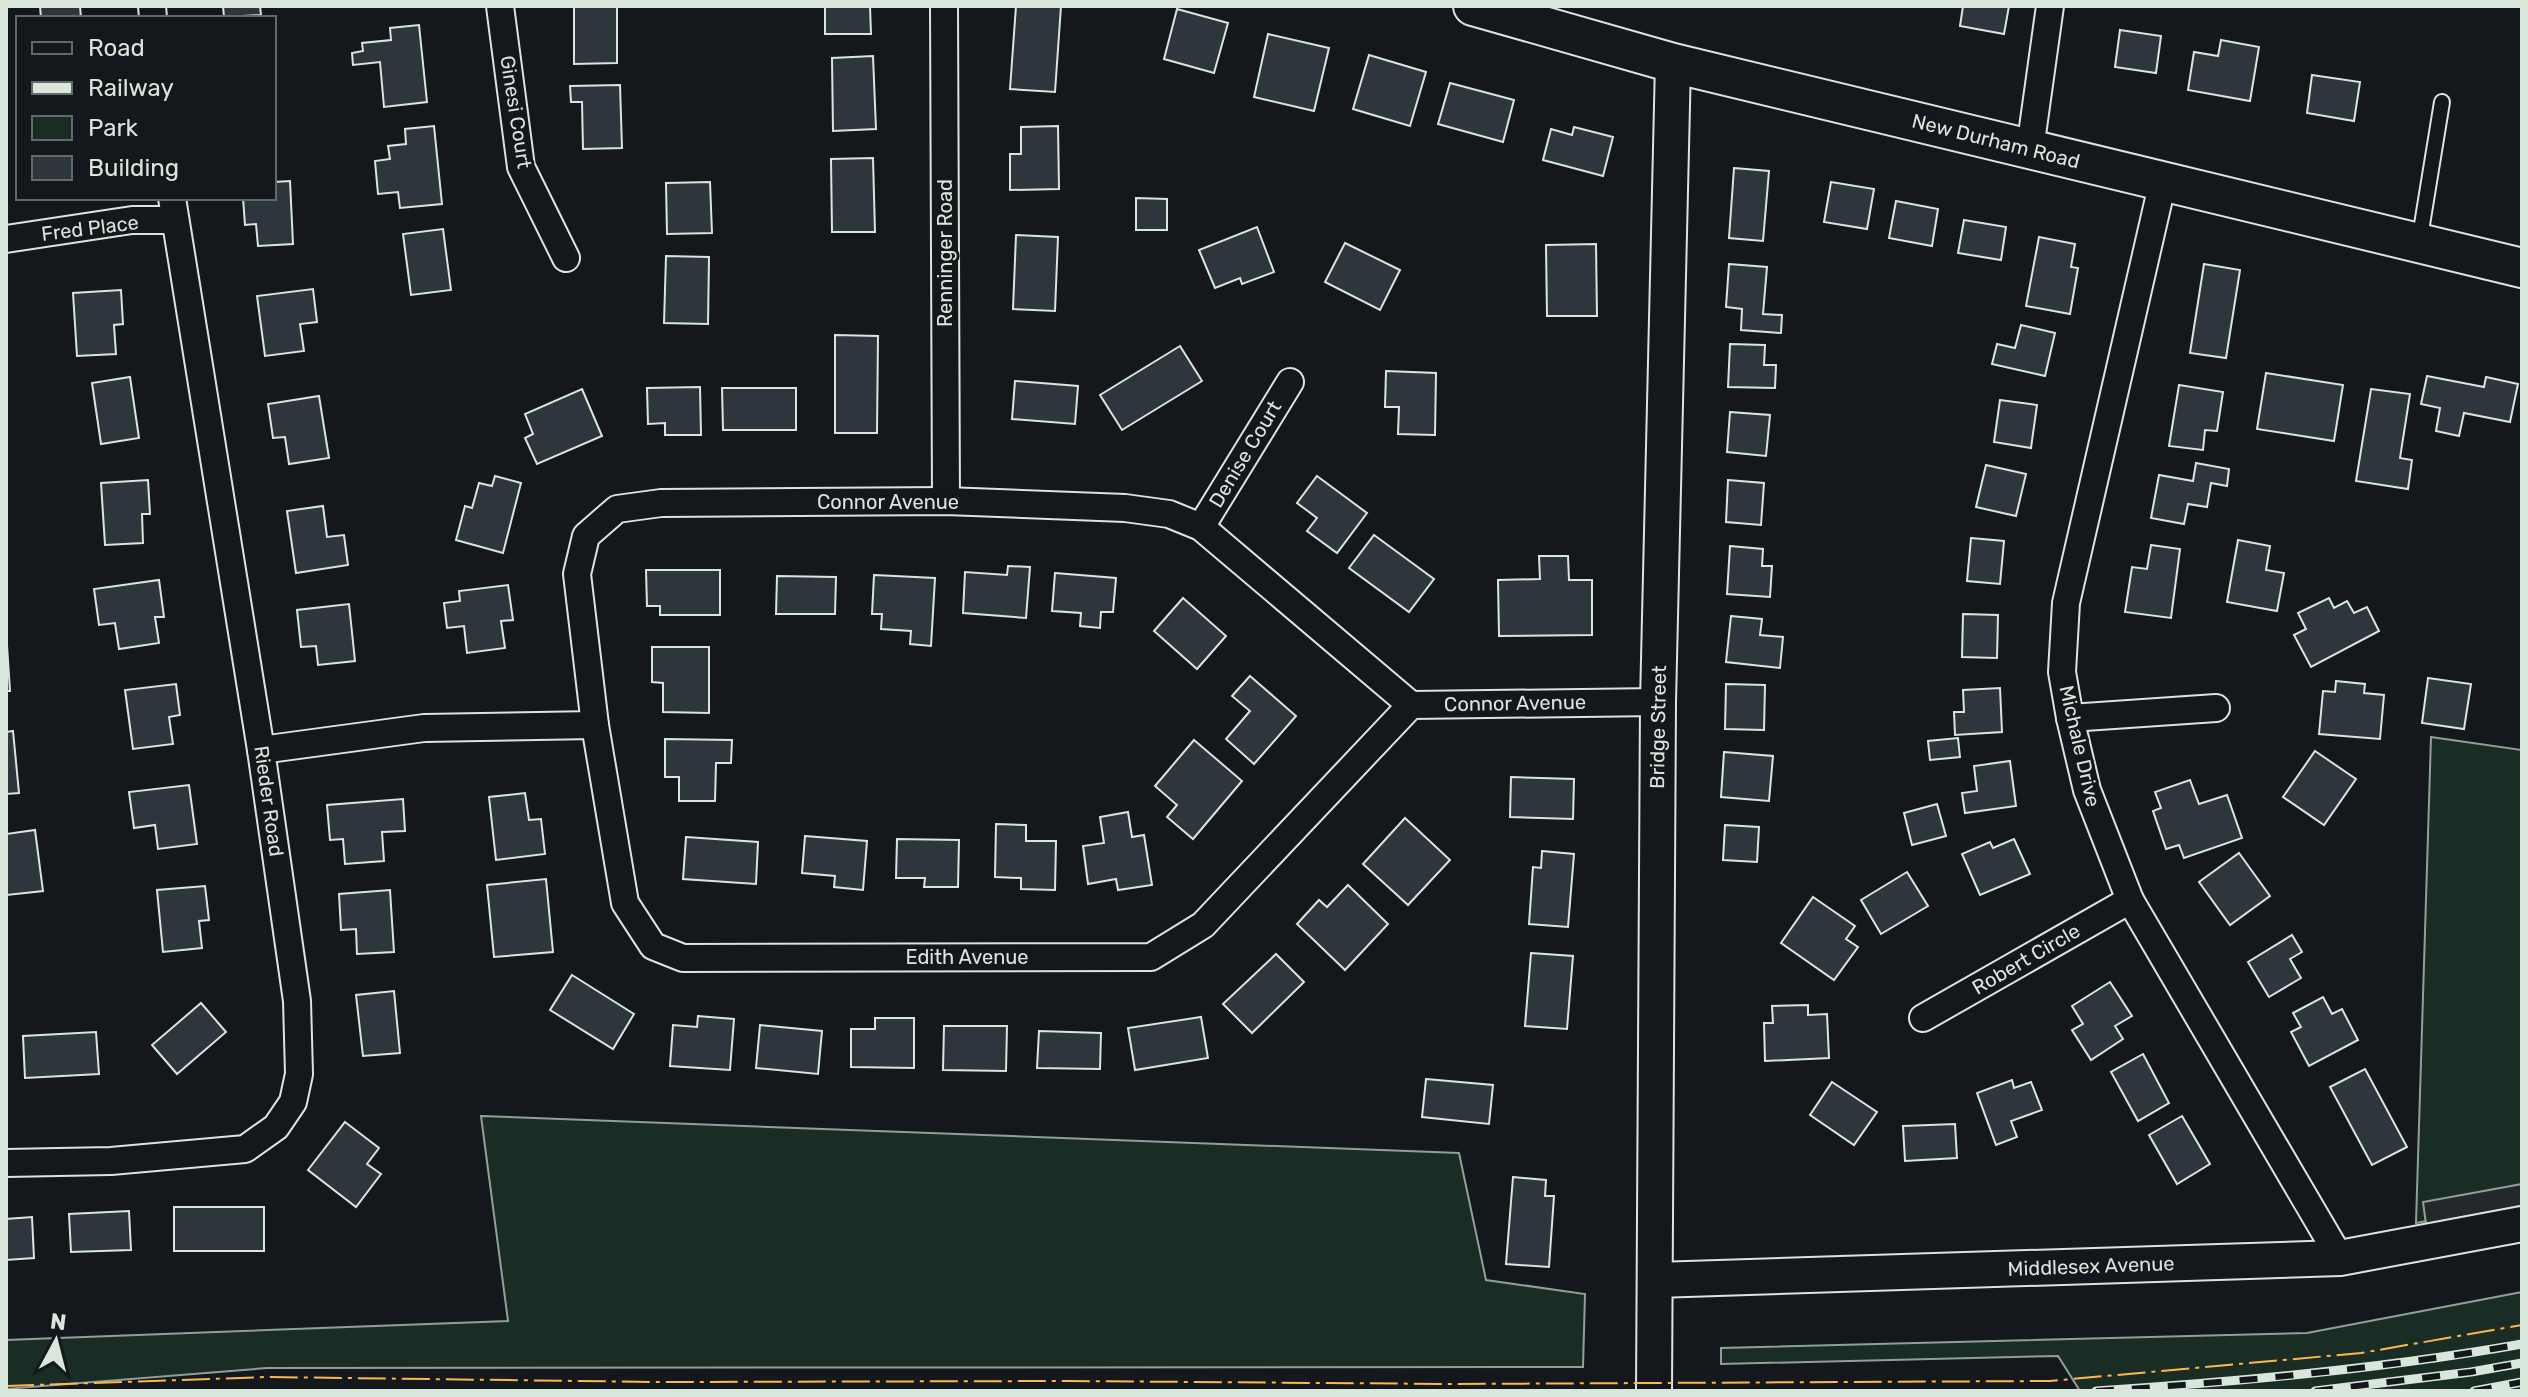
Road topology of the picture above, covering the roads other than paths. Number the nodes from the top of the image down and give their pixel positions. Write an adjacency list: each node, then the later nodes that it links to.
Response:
1 (500, 6): 12 (street, Ginesi Court)
2 (944, 6): 15 (street, Renninger Road)
3 (1473, 6): 5 (main road, New Durham Road)
4 (2050, 6): 7 (street)
5 (1673, 63): 7 (main road, New Durham Road); 17 (street, Bridge Street)
6 (2442, 102): 11 (lane)
7 (2030, 149): 8 (main road, New Durham Road)
8 (2163, 181): 11 (main road, New Durham Road); 20 (street, Michale Drive)
9 (173, 209): 10 (street, Fred Place); 22 (street, Rieder Road)
10 (6, 239)
11 (2419, 244): 13 (main road, New Durham Road)
12 (566, 258)
13 (2522, 268)
14 (1290, 382): 16 (street, Denise Court)
15 (946, 501): 16 (street, Connor Avenue); 21 (street, Connor Avenue)
16 (1201, 527): 18 (street, Connor Avenue)
17 (1658, 702): 18 (street, Connor Avenue); 28 (street, Bridge Street)
18 (1411, 705): 21 (street, Edith Avenue)
19 (2216, 708): 20 (street)
20 (2070, 718): 23 (street, Michale Drive)
21 (595, 725): 22 (street)
22 (261, 750): 25 (street, Rieder Road)
23 (2130, 900): 24 (street, Robert Circle); 27 (street, Michale Drive)
24 (1923, 1018)
25 (6, 1163)
26 (2522, 1224): 27 (street, Middlesex Avenue)
27 (2340, 1258): 28 (street, Middlesex Avenue)
28 (1656, 1280): 29 (street, Bridge Street)
29 (1654, 1391)

